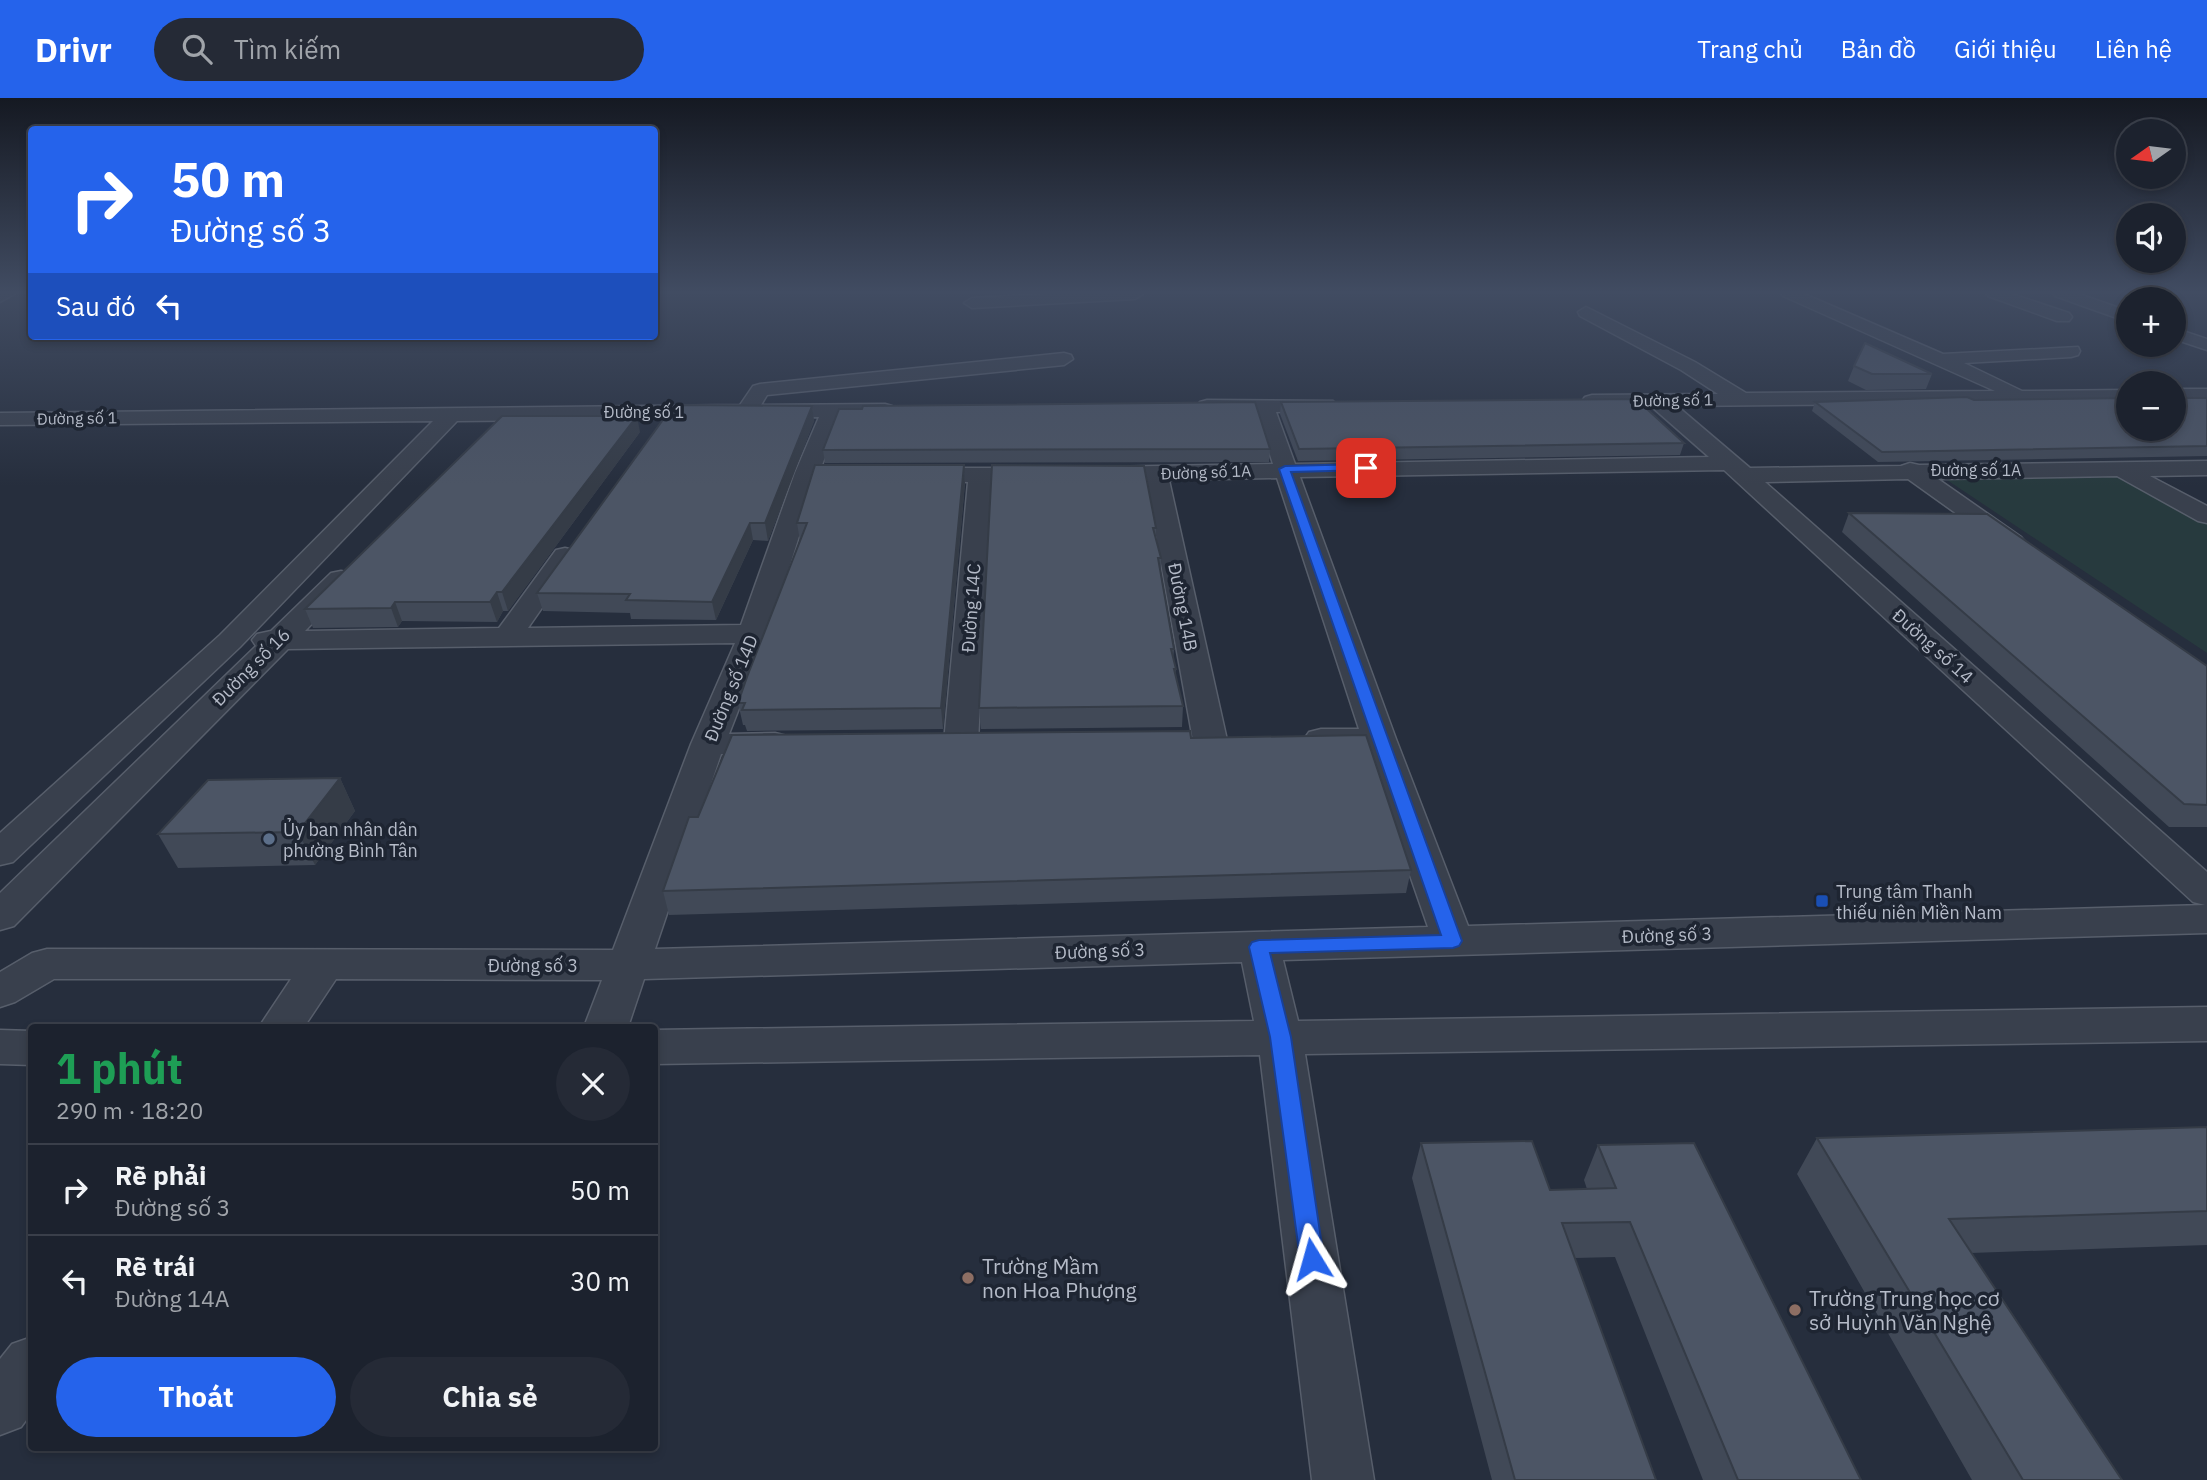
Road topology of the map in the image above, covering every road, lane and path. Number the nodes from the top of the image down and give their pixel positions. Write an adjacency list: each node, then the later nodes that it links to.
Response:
1 (1672, 357): 10 (street)
2 (1937, 357): 5 (street)
3 (1965, 357): 5 (street)
4 (1064, 359): 19 (street)
5 (1940, 359): 9 (street)
6 (2207, 394): 7 (street)
7 (2186, 395)
8 (2116, 396): 9 (street, Đường số 1)
9 (2025, 397): 10 (street, Đường số 1)
10 (1742, 400): 11 (street, Đường số 1)
11 (1658, 401): 12 (street, Đường số 1); 27 (street, Đường số 14)
12 (1570, 402)
13 (1344, 404): 14 (street)
14 (1264, 405): 15 (street); 26 (street)
15 (1180, 407)
16 (902, 410): 17 (street, Đường số 1)
17 (832, 411): 19 (street, Đường số 1); 37 (street, Đường số 14D)
18 (669, 412): 19 (street, Đường số 1); 21 (street, Đường số 1); 23 (street)
19 (746, 412)
20 (451, 415): 21 (street, Đường số 1); 22 (street, Đường số 1); 40 (street, Đường số 16)
21 (500, 415): 24 (street)
22 (0, 419)
23 (653, 435)
24 (475, 443)
25 (2207, 468): 28 (street, Đường số 1A)
26 (1285, 469): 27 (street, Đường số 1A); 31 (street, Đường số 1A); 42 (street)
27 (1737, 469): 29 (street, Đường số 1A); 50 (street, Đường số 14)
28 (2121, 469): 29 (street, Đường số 1A); 33 (street)
29 (1910, 470): 36 (street)
30 (901, 474): 32 (street, Đường số 1A)
31 (1156, 474): 32 (street, Đường số 1A); 43 (street, Đường 14B)
32 (981, 475): 44 (street, Đường 14C)
33 (2207, 516)
34 (580, 535): 38 (street)
35 (366, 555): 39 (street, Đường số 16)
36 (2038, 560)
37 (753, 634): 38 (street); 46 (street, Đường số 14D)
38 (508, 636): 39 (street)
39 (278, 640): 40 (street); 47 (street, Đường số 16)
40 (230, 641): 48 (street, Đường số 16)
41 (1288, 739): 42 (street)
42 (1379, 739): 53 (street)
43 (1210, 740)
44 (962, 742)
45 (802, 743): 46 (street)
46 (708, 744): 56 (street, Đường số 14D)
47 (123, 793): 48 (street); 51 (street, Đường số 16)
48 (64, 795): 49 (street, Đường số 16)
49 (0, 853)
50 (2207, 893)
51 (0, 916)
52 (2207, 919): 53 (street, Đường số 3)
53 (1453, 941): 54 (street, Đường số 3)
54 (1259, 947): 56 (street, Đường số 3); 61 (street)
55 (324, 964): 56 (street, Đường số 3); 57 (street, Đường số 3); 58 (street)
56 (628, 965): 59 (street, Đường số 14D)
57 (0, 991)
58 (283, 1024)
59 (607, 1024)
60 (2207, 1024): 61 (street)
61 (1280, 1037): 63 (street); 67 (street)
62 (0, 1047): 64 (street)
63 (658, 1047)
64 (28, 1048)
65 (28, 1368): 66 (street)
66 (0, 1406)
67 (1343, 1480)

